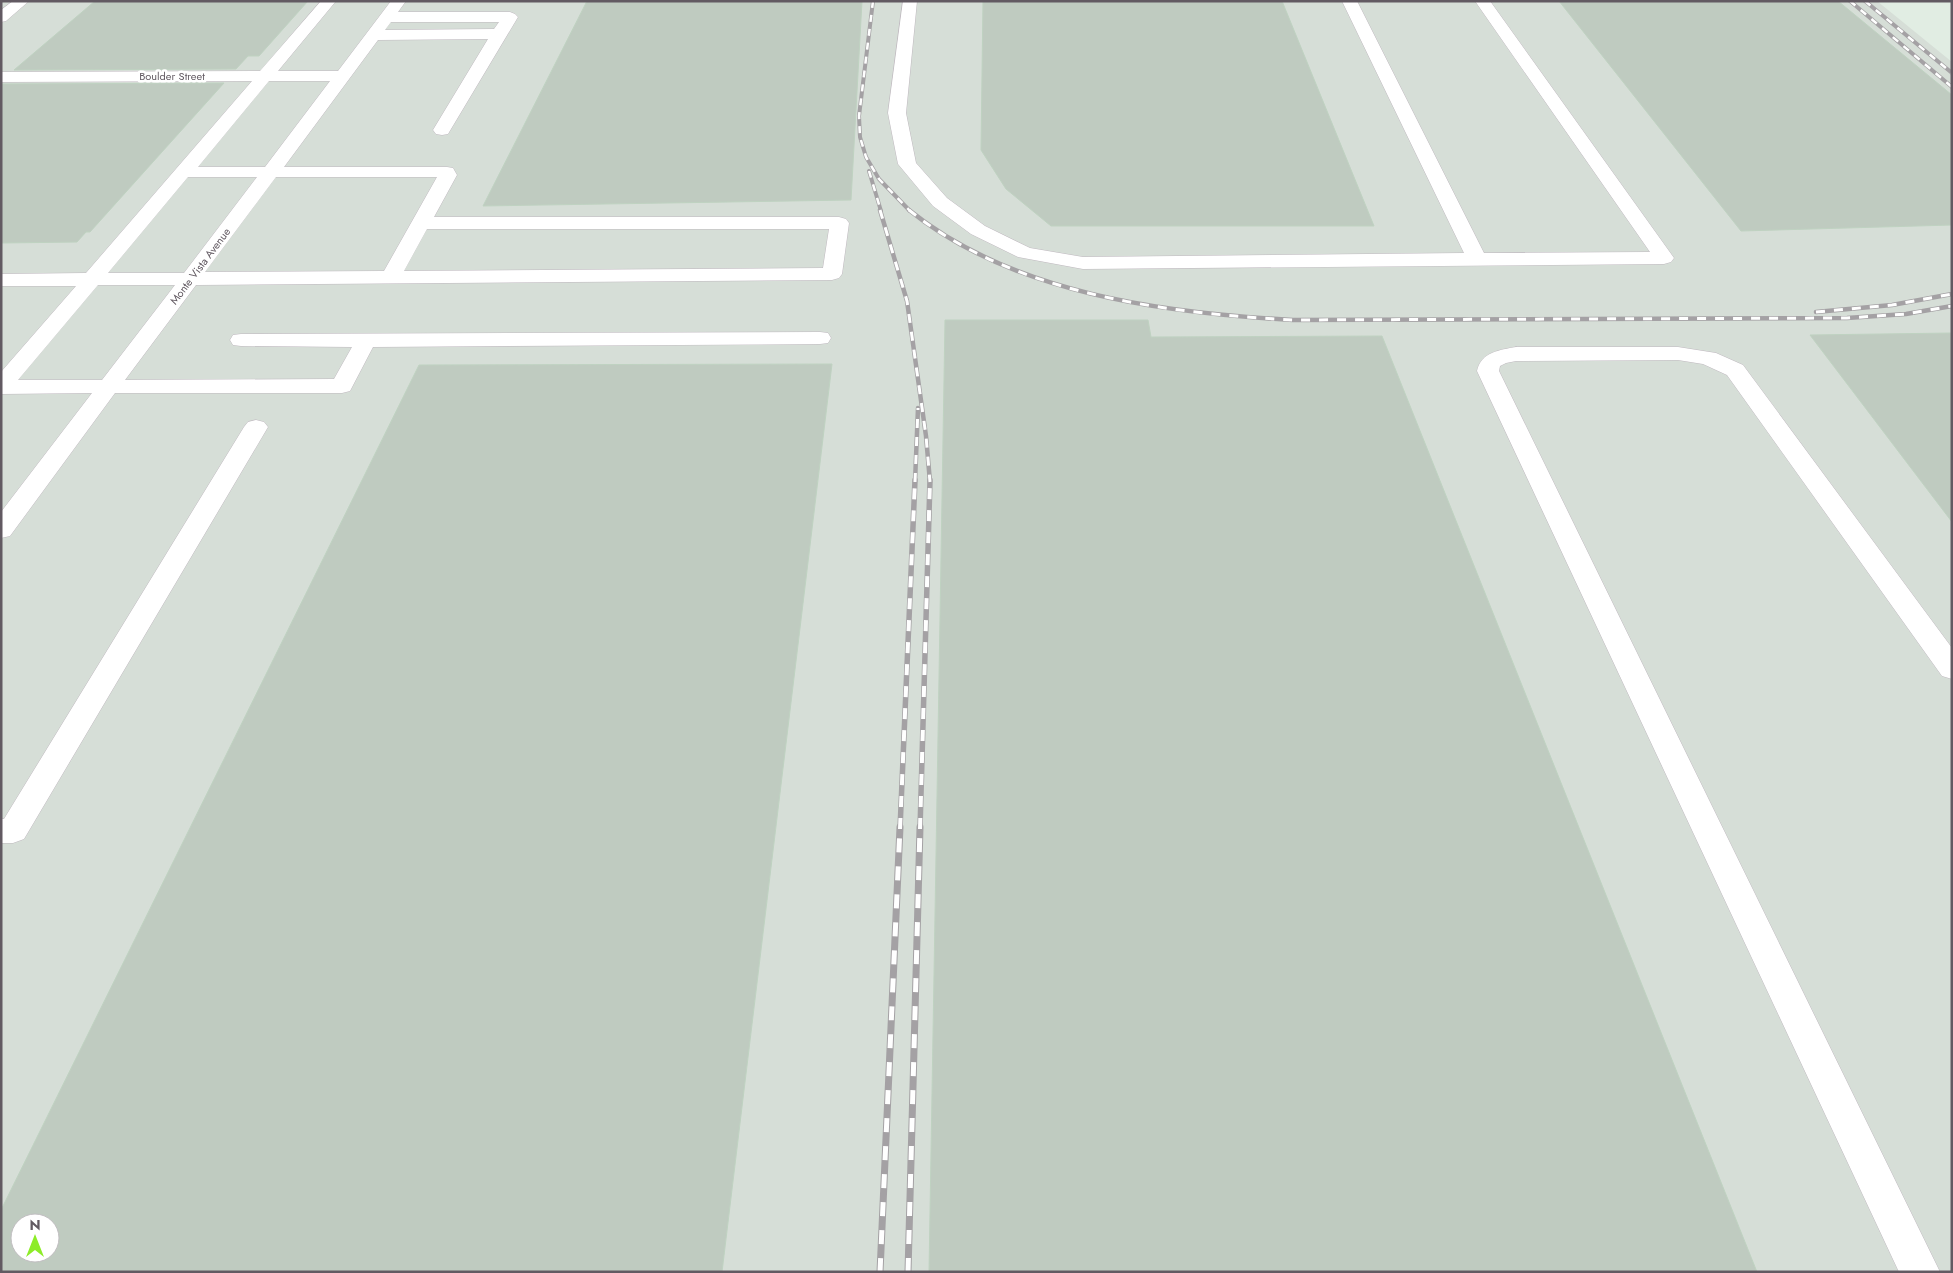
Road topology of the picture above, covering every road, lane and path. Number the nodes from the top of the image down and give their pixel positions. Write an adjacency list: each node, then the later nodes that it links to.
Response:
1 (22, 1): 8 (street)
2 (329, 1): 11 (street)
3 (399, 1): 7 (street, Monte Vista Avenue)
4 (910, 1): 18 (street)
5 (1349, 1): 18 (street)
6 (1482, 1): 18 (street)
7 (387, 17): 9 (street); 10 (street, Monte Vista Avenue)
8 (1, 18)
9 (499, 34): 10 (street); 14 (street)
10 (374, 35): 12 (street, Monte Vista Avenue)
11 (267, 76): 12 (street, Boulder Street); 13 (street, Boulder Street); 16 (street)
12 (343, 76): 15 (street, Monte Vista Avenue)
13 (1, 77)
14 (442, 130)
15 (271, 171): 16 (street); 17 (street); 21 (street, Monte Vista Avenue)
16 (184, 172): 20 (street)
17 (421, 223): 19 (street); 19 (street)
18 (1477, 260)
19 (390, 278): 21 (street)
20 (92, 279): 21 (street); 22 (street); 26 (street)
21 (190, 279): 27 (street, Monte Vista Avenue)
22 (1, 280)
23 (820, 338): 25 (street)
24 (241, 340): 25 (street)
25 (366, 341): 27 (street)
26 (1, 386): 27 (street)
27 (108, 388): 29 (street, Monte Vista Avenue)
28 (256, 427): 31 (street)
29 (1, 530)
30 (1952, 669): 32 (street)
31 (5, 838)
32 (1920, 1272)

